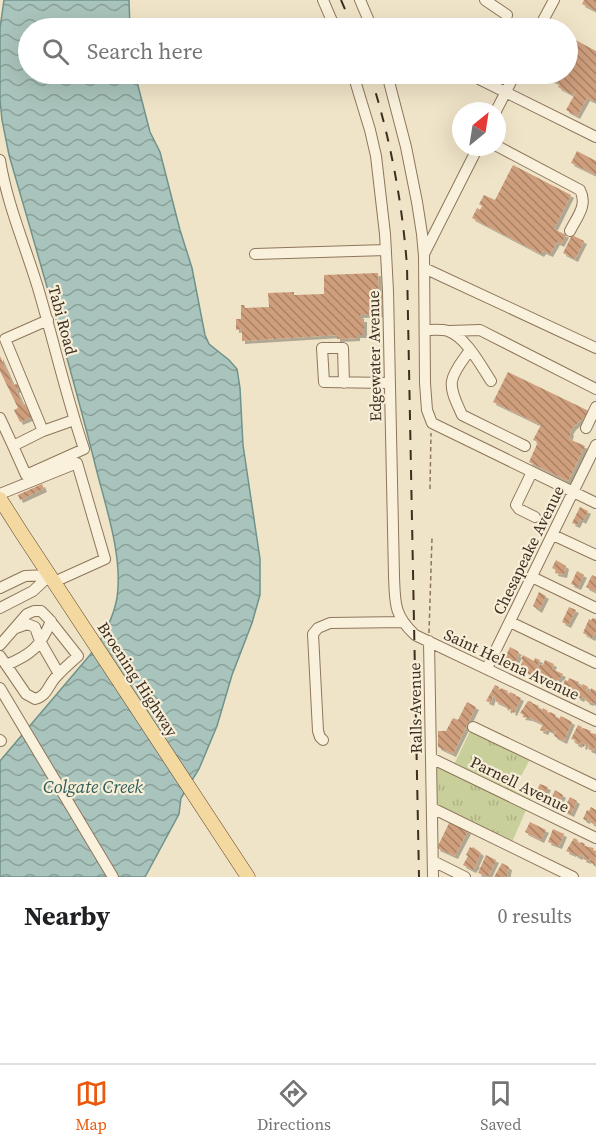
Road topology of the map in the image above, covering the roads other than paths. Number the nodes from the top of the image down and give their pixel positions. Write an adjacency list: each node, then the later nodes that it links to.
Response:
1 (323, 0): 5 (street)
2 (360, 0): 6 (street)
3 (485, 0): 7 (street)
4 (554, 0): 8 (street)
5 (331, 18)
6 (368, 18)
7 (506, 18)
8 (544, 18)
9 (355, 84): 21 (street, Edgewater Avenue)
10 (390, 84): 23 (street)
11 (496, 84): 13 (street)
12 (510, 84): 13 (street)
13 (506, 91): 14 (street); 15 (street)
14 (500, 102)
15 (596, 137)
16 (506, 151): 20 (street)
17 (474, 156): 23 (street)
18 (0, 160): 19 (street, Tabi Road)
19 (4, 202): 25 (street, Tabi Road)
20 (570, 231)
21 (386, 250): 22 (street); 33 (street, Edgewater Avenue)
22 (255, 254)
23 (424, 256): 24 (street)
24 (424, 268): 26 (street); 29 (street)
25 (48, 320): 28 (street); 37 (street, Tabi Road)
26 (425, 330): 27 (street); 43 (street)
27 (449, 331): 30 (street); 34 (street)
28 (2, 334): 39 (street)
29 (596, 348)
30 (470, 350): 31 (street); 41 (street)
31 (491, 381)
32 (344, 383): 33 (street)
33 (389, 383): 57 (street, Edgewater Avenue)
34 (596, 388)
35 (596, 407): 38 (street)
36 (0, 418): 40 (street)
37 (74, 420): 39 (street); 40 (street, Tabi Road)
38 (586, 428)
39 (43, 431): 40 (street)
40 (13, 446)
41 (525, 446)
42 (595, 448): 44 (street, Chesapeake Avenue)
43 (532, 472): 44 (street); 48 (street)
44 (573, 492): 47 (street); 49 (street, Chesapeake Avenue)
45 (0, 494): 52 (street)
46 (0, 499): 52 (main road, Broening Highway)
47 (596, 503)
48 (535, 517)
49 (553, 535): 50 (street); 51 (street, Chesapeake Avenue)
50 (596, 555)
51 (532, 577): 55 (street); 58 (street, Chesapeake Avenue)
52 (52, 579): 53 (street); 54 (street); 78 (main road, Broening Highway)
53 (0, 588)
54 (0, 608)
55 (596, 608)
56 (51, 621): 59 (street); 61 (street); 67 (street)
57 (403, 622): 60 (street, Edgewater Avenue); 71 (street)
58 (510, 622): 65 (street); 66 (street, Chesapeake Avenue)
59 (15, 628): 61 (street); 63 (street)
60 (415, 635): 62 (street, Saint Helena Avenue)
61 (40, 641): 64 (street); 67 (street)
62 (429, 641): 66 (street, Saint Helena Avenue); 72 (street, Ralls Avenue)
63 (0, 645)
64 (3, 660): 67 (street)
65 (596, 663)
66 (487, 669): 69 (street, Saint Helena Avenue)
67 (59, 674)
68 (0, 688): 77 (street)
69 (596, 721)
70 (473, 727): 73 (street)
71 (323, 740)
72 (431, 758): 74 (street, Ralls Avenue); 75 (street, Parnell Avenue)
73 (596, 786)
74 (432, 808): 76 (street, Ralls Avenue); 81 (street)
75 (596, 838)
76 (433, 861): 79 (street, Ralls Avenue); 80 (street)
77 (113, 877)
78 (248, 877)
79 (433, 877)
80 (465, 877)
81 (573, 877)

